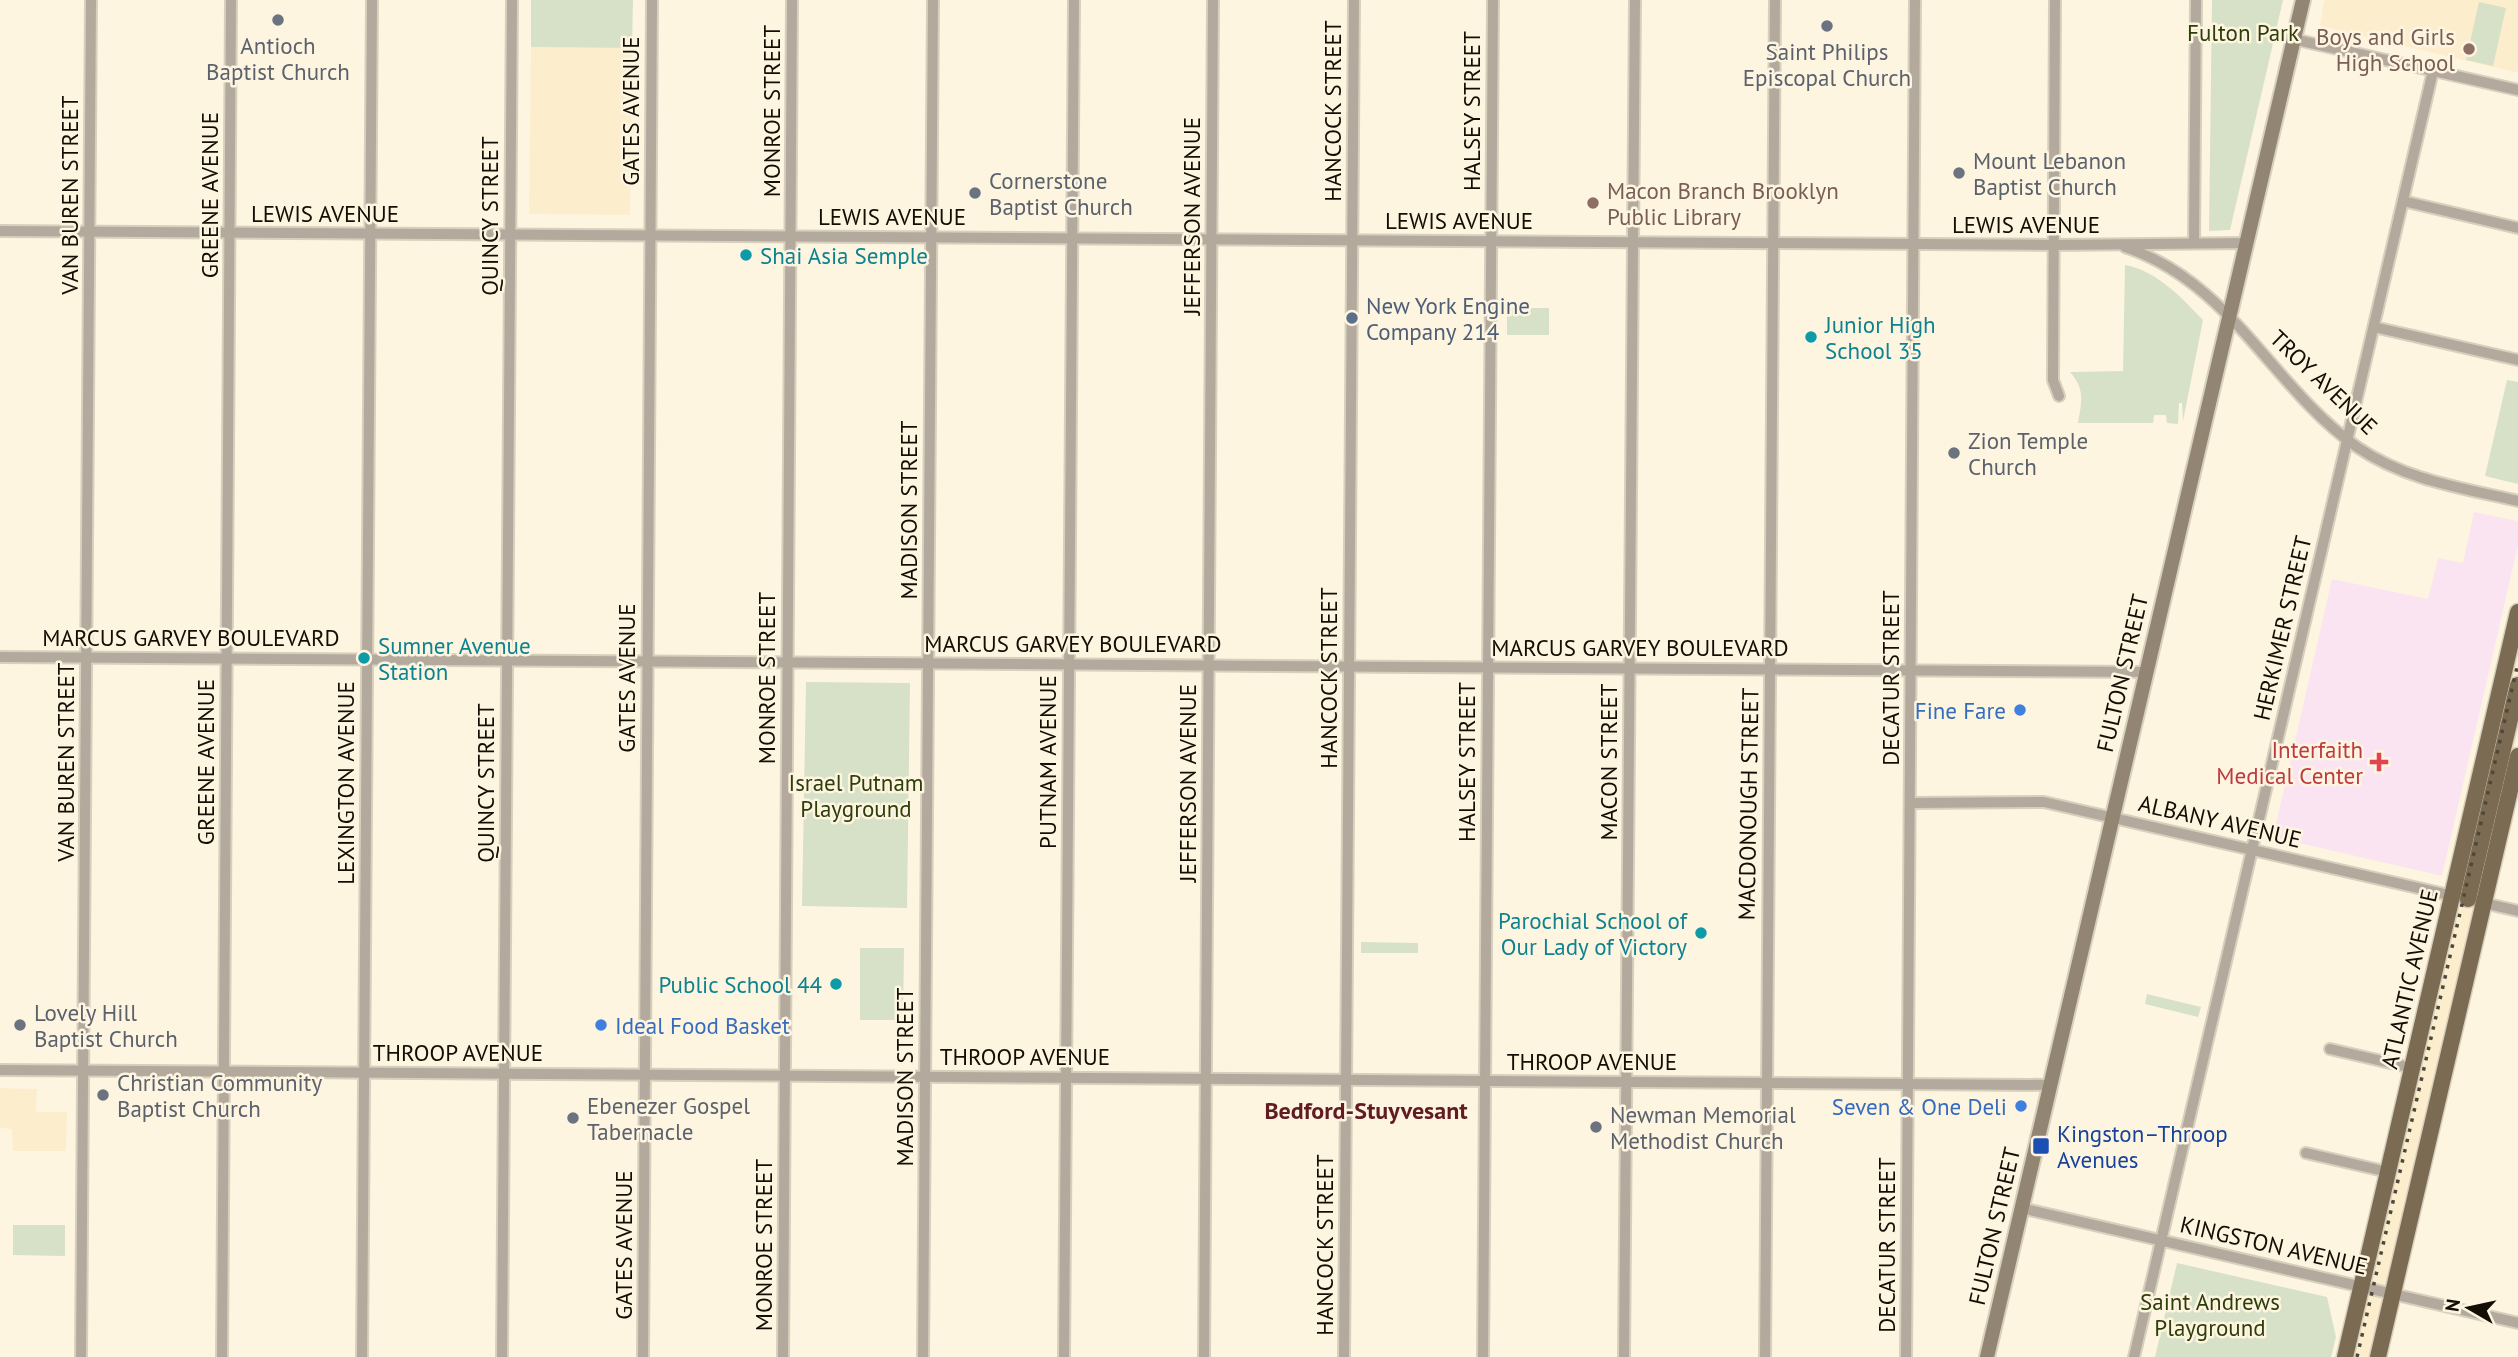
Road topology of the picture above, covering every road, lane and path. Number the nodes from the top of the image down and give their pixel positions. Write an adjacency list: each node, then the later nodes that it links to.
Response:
1 (91, 0): 24 (street, VAN BUREN STREET)
2 (231, 0): 25 (street, GREENE AVENUE)
3 (372, 0): 26 (street, LEXINGTON AVENUE)
4 (512, 0): 27 (street, QUINCY STREET)
5 (652, 0): 28 (street, GATES AVENUE)
6 (792, 0): 29 (street, MONROE STREET)
7 (933, 0): 30 (street, MADISON STREET)
8 (1073, 0): 31 (street, PUTNAM AVENUE)
9 (1213, 0): 32 (street, JEFFERSON AVENUE)
10 (1354, 0): 33 (street, HANCOCK STREET)
11 (1493, 0): 34 (street, HALSEY STREET)
12 (1635, 0): 35 (street, MACON STREET)
13 (1775, 0): 37 (street, MACDONOUGH STREET)
14 (1915, 0): 39 (street, DECATUR STREET)
15 (2055, 0): 40 (street)
16 (2196, 0): 36 (street)
17 (2303, 0): 18 (main road, FULTON STREET)
18 (2293, 38): 19 (street); 38 (main road, FULTON STREET)
19 (2433, 71): 20 (street); 21 (street, HERKIMER STREET)
20 (2518, 90)
21 (2403, 201): 22 (street); 43 (street, HERKIMER STREET)
22 (2518, 228)
23 (0, 231): 24 (street, LEWIS AVENUE)
24 (90, 232): 25 (street, LEWIS AVENUE); 50 (street, VAN BUREN STREET)
25 (230, 233): 26 (street, LEWIS AVENUE); 51 (street, GREENE AVENUE)
26 (371, 234): 27 (street, LEWIS AVENUE); 52 (street, LEXINGTON AVENUE)
27 (510, 235): 28 (street, LEWIS AVENUE); 53 (street, QUINCY STREET)
28 (651, 236): 29 (street, LEWIS AVENUE); 54 (street, GATES AVENUE)
29 (791, 237): 30 (street, LEWIS AVENUE); 55 (street, MONROE STREET)
30 (931, 237): 31 (street, LEWIS AVENUE); 56 (street, MADISON STREET)
31 (1072, 239): 32 (street, LEWIS AVENUE); 57 (street, PUTNAM AVENUE)
32 (1212, 239): 33 (street, LEWIS AVENUE); 58 (street, JEFFERSON AVENUE)
33 (1352, 240): 34 (street, LEWIS AVENUE); 59 (street, HANCOCK STREET)
34 (1490, 241): 35 (street, LEWIS AVENUE); 60 (street, HALSEY STREET)
35 (1633, 242): 37 (street, LEWIS AVENUE); 61 (street, MACON STREET)
36 (2194, 242): 38 (street, LEWIS AVENUE); 41 (street, LEWIS AVENUE)
37 (1773, 243): 39 (street, LEWIS AVENUE); 62 (street, MACDONOUGH STREET)
38 (2246, 243): 42 (main road, FULTON STREET)
39 (1913, 244): 40 (street, LEWIS AVENUE); 63 (street, DECATUR STREET)
40 (2054, 245): 41 (street, LEWIS AVENUE); 45 (street)
41 (2119, 245): 42 (street, LEWIS AVENUE)
42 (2229, 316): 46 (street, TROY AVENUE); 64 (main road, FULTON STREET)
43 (2374, 327): 44 (street); 46 (street, HERKIMER STREET)
44 (2518, 360)
45 (2059, 396)
46 (2347, 439): 47 (street, TROY AVENUE); 69 (street, HERKIMER STREET)
47 (2518, 501)
48 (2518, 612): 70 (main road, ATLANTIC AVENUE)
49 (0, 657): 50 (street, MARCUS GARVEY BOULEVARD)
50 (87, 658): 51 (street, MARCUS GARVEY BOULEVARD); 75 (street, VAN BUREN STREET)
51 (227, 659): 52 (street, MARCUS GARVEY BOULEVARD); 76 (street, GREENE AVENUE)
52 (367, 660): 53 (street, MARCUS GARVEY BOULEVARD); 77 (street, LEXINGTON AVENUE)
53 (508, 660): 54 (street, MARCUS GARVEY BOULEVARD); 78 (street, QUINCY STREET)
54 (648, 661): 55 (street, MARCUS GARVEY BOULEVARD); 79 (street, GATES AVENUE)
55 (786, 662): 56 (street, MARCUS GARVEY BOULEVARD); 80 (street, MONROE STREET)
56 (928, 663): 57 (street, MARCUS GARVEY BOULEVARD); 81 (street, MADISON STREET)
57 (1069, 664): 58 (street, MARCUS GARVEY BOULEVARD); 82 (street, PUTNAM AVENUE)
58 (1209, 665): 59 (street, MARCUS GARVEY BOULEVARD); 83 (street, JEFFERSON AVENUE)
59 (1349, 666): 60 (street, MARCUS GARVEY BOULEVARD); 84 (street, HANCOCK STREET)
60 (1488, 668): 61 (street, MARCUS GARVEY BOULEVARD); 85 (street, HALSEY STREET)
61 (1629, 668): 62 (street, MARCUS GARVEY BOULEVARD); 86 (street, MACON STREET)
62 (1771, 668): 63 (street, MARCUS GARVEY BOULEVARD); 87 (street, MACDONOUGH STREET)
63 (1911, 671): 64 (street, MARCUS GARVEY BOULEVARD); 67 (street, DECATUR STREET)
64 (2146, 672): 68 (main road, FULTON STREET)
65 (2518, 685): 70 (main road)
66 (2518, 756): 70 (main road, ATLANTIC AVENUE)
67 (1910, 803): 68 (street, ALBANY AVENUE); 88 (street, DECATUR STREET)
68 (2112, 818): 69 (street, ALBANY AVENUE); 89 (main road, FULTON STREET)
69 (2252, 851): 70 (street, ALBANY AVENUE); 93 (street, HERKIMER STREET)
70 (2468, 899): 71 (street, ALBANY AVENUE); 73 (main road, ATLANTIC AVENUE); 95 (main road, ATLANTIC AVENUE)
71 (2518, 911)
72 (2330, 1049): 73 (street)
73 (2412, 1068): 91 (main road, ATLANTIC AVENUE)
74 (0, 1070): 75 (street, THROOP AVENUE)
75 (84, 1070): 76 (street, THROOP AVENUE); 98 (street, VAN BUREN STREET)
76 (224, 1071): 77 (street, THROOP AVENUE); 99 (street, GREENE AVENUE)
77 (364, 1072): 78 (street, THROOP AVENUE); 100 (street, LEXINGTON AVENUE)
78 (505, 1073): 79 (street, THROOP AVENUE); 101 (street, QUINCY STREET)
79 (645, 1074): 80 (street, THROOP AVENUE); 102 (street, GATES AVENUE)
80 (785, 1075): 81 (street, THROOP AVENUE); 103 (street, MONROE STREET)
81 (925, 1077): 82 (street, THROOP AVENUE); 104 (street, MADISON STREET)
82 (1066, 1078): 83 (street, THROOP AVENUE); 105 (street, PUTNAM AVENUE)
83 (1206, 1079): 84 (street, THROOP AVENUE); 106 (street, JEFFERSON AVENUE)
84 (1346, 1080): 85 (street, THROOP AVENUE); 107 (street, HANCOCK STREET)
85 (1485, 1081): 86 (street, THROOP AVENUE); 108 (street, HALSEY STREET)
86 (1627, 1082): 87 (street, THROOP AVENUE); 109 (street, MACON STREET)
87 (1767, 1083): 88 (street, THROOP AVENUE); 110 (street, MACDONOUGH STREET)
88 (1908, 1084): 89 (street, THROOP AVENUE); 111 (street, DECATUR STREET)
89 (2050, 1085): 92 (main road, FULTON STREET)
90 (2306, 1153): 91 (street)
91 (2388, 1172): 94 (main road, ATLANTIC AVENUE)
92 (2021, 1208): 93 (street, KINGSTON AVENUE); 112 (main road, FULTON STREET)
93 (2161, 1240): 94 (street, KINGSTON AVENUE); 113 (street, HERKIMER STREET)
94 (2361, 1287): 95 (street, KINGSTON AVENUE); 97 (main road, ATLANTIC AVENUE)
95 (2393, 1294): 96 (street, KINGSTON AVENUE); 114 (main road, ATLANTIC AVENUE)
96 (2518, 1323)
97 (2345, 1356)
98 (81, 1357)
99 (222, 1357)
100 (362, 1357)
101 (502, 1357)
102 (643, 1357)
103 (783, 1357)
104 (923, 1357)
105 (1064, 1357)
106 (1204, 1357)
107 (1344, 1357)
108 (1483, 1357)
109 (1624, 1357)
110 (1765, 1357)
111 (1906, 1357)
112 (1987, 1357)
113 (2134, 1357)
114 (2378, 1357)

